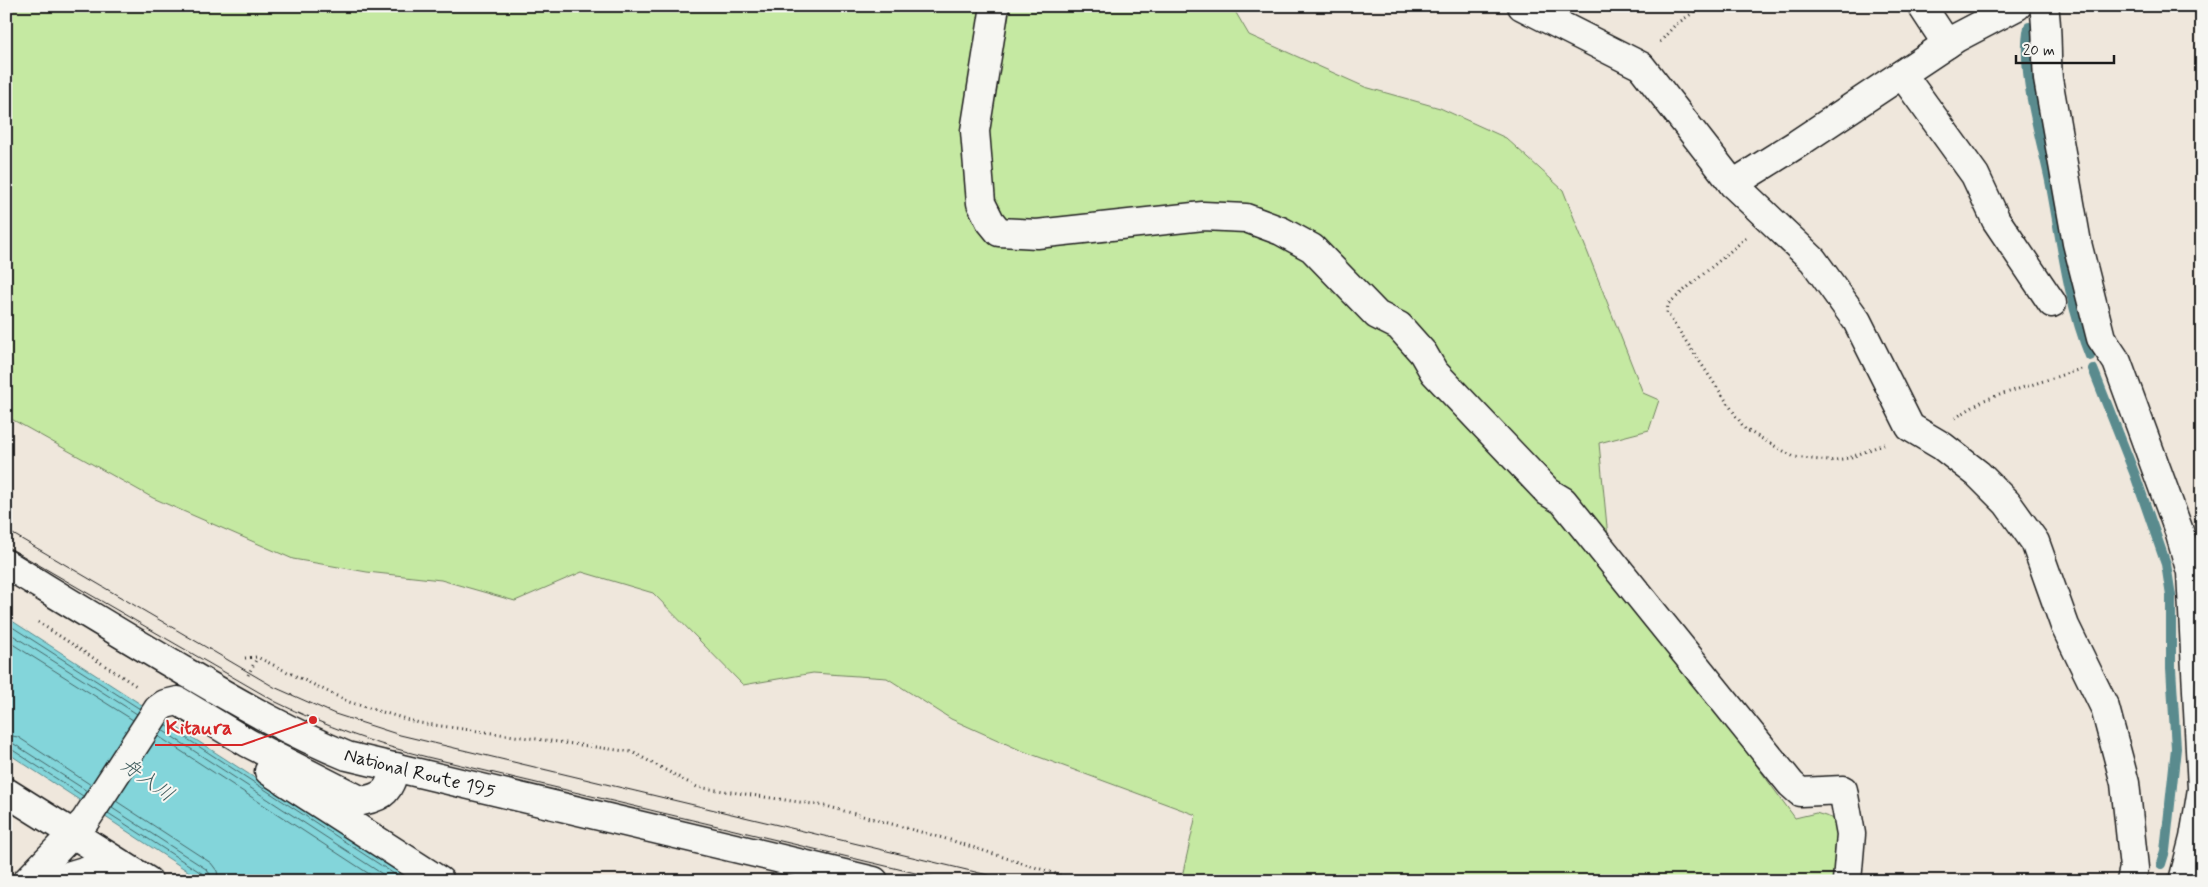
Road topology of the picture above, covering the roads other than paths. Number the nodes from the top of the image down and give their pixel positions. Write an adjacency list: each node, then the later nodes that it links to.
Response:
1 (996, 6): 21 (main road)
2 (1522, 6): 8 (main road)
3 (1922, 6): 6 (main road)
4 (2017, 6): 6 (main road)
5 (2044, 6): 23 (main road)
6 (1947, 44): 7 (main road)
7 (1902, 74): 8 (main road); 9 (main road)
8 (1733, 184): 22 (main road)
9 (2052, 303)
10 (6, 564): 12 (main road, National Route 195)
11 (161, 707): 12 (main road); 14 (main road); 19 (main road)
12 (396, 767): 20 (main road, National Route 195)
13 (6, 792): 14 (main road)
14 (78, 827): 15 (main road); 18 (main road)
15 (27, 881)
16 (64, 881): 17 (main road)
17 (114, 881)
18 (148, 881)
19 (440, 881)
20 (874, 881)
21 (1847, 881)
22 (2131, 881)
23 (2183, 881)

